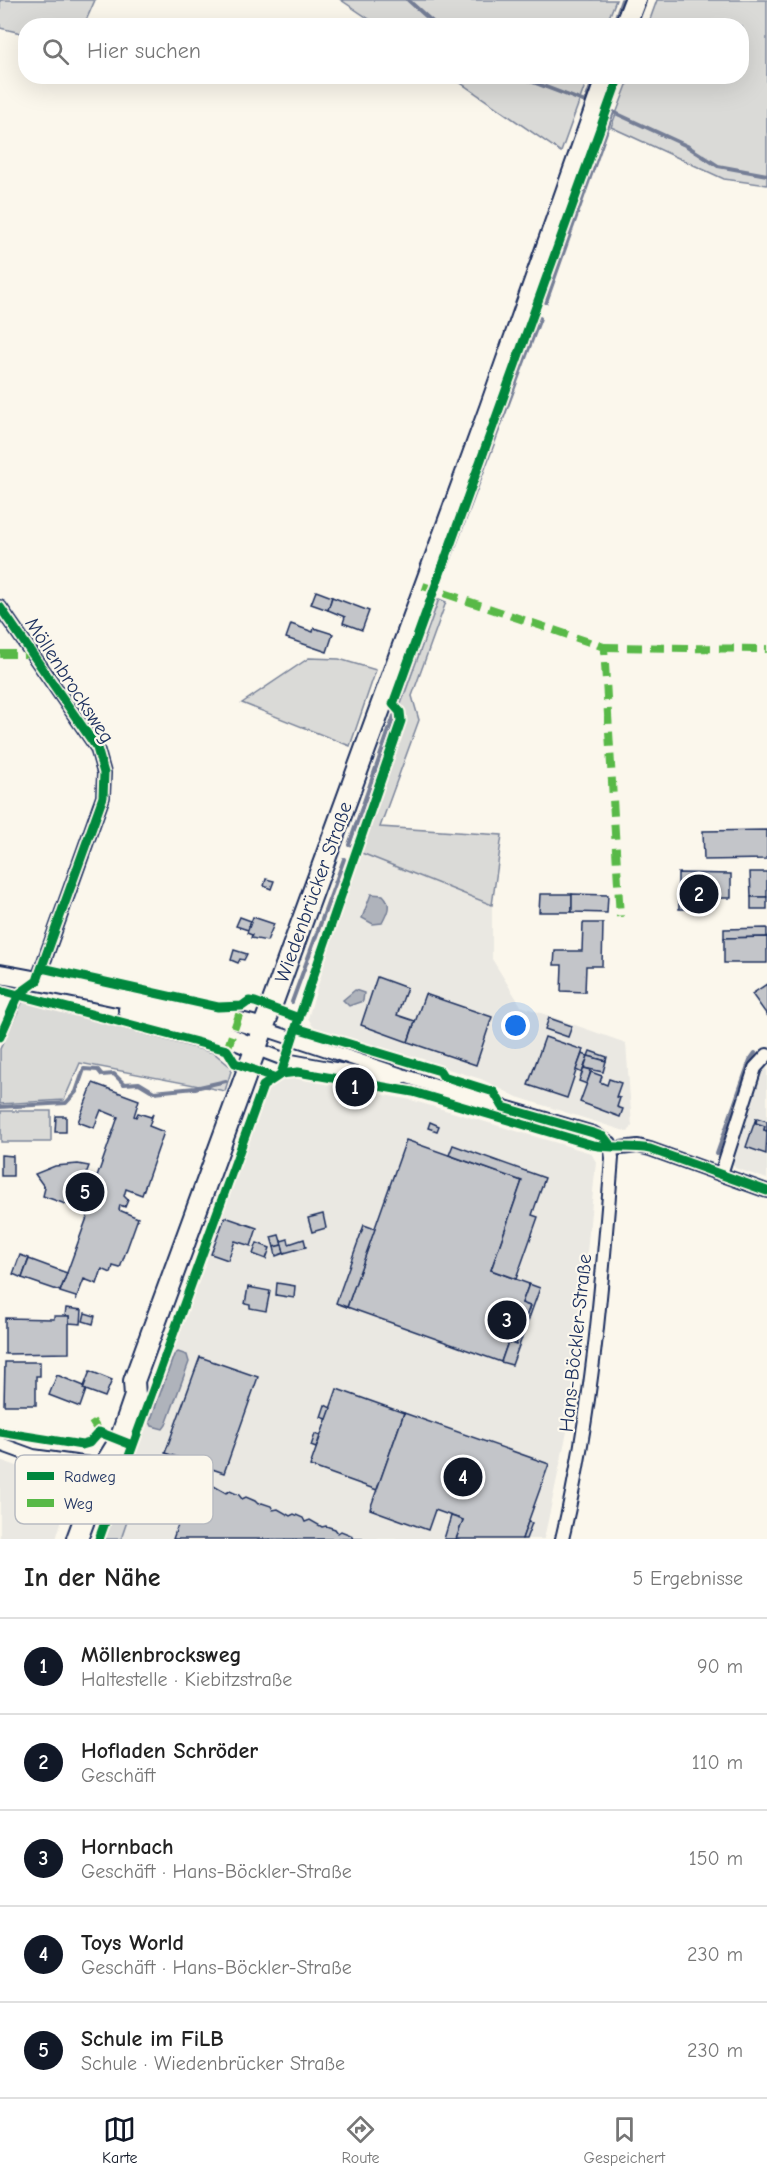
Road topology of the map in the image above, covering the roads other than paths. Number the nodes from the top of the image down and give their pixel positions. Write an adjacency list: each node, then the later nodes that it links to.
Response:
1 (634, 0): 2 (main road)
2 (628, 18)
3 (604, 84): 7 (main road, Wiedenbrücker Straße)
4 (0, 607): 6 (street, Möllenbrocksweg)
5 (0, 974): 6 (main road)
6 (40, 981): 7 (main road); 8 (main road)
7 (264, 1029): 8 (main road, Wiedenbrücker Straße); 10 (street)
8 (257, 1049): 10 (street); 16 (main road, Wiedenbrücker Straße)
9 (767, 1055): 12 (street)
10 (447, 1090): 11 (street)
11 (612, 1149): 12 (street); 17 (street, Hans-Böckler-Straße)
12 (721, 1174): 13 (street)
13 (767, 1191)
14 (0, 1444): 15 (street)
15 (30, 1455)
16 (112, 1455)
17 (562, 1539)

